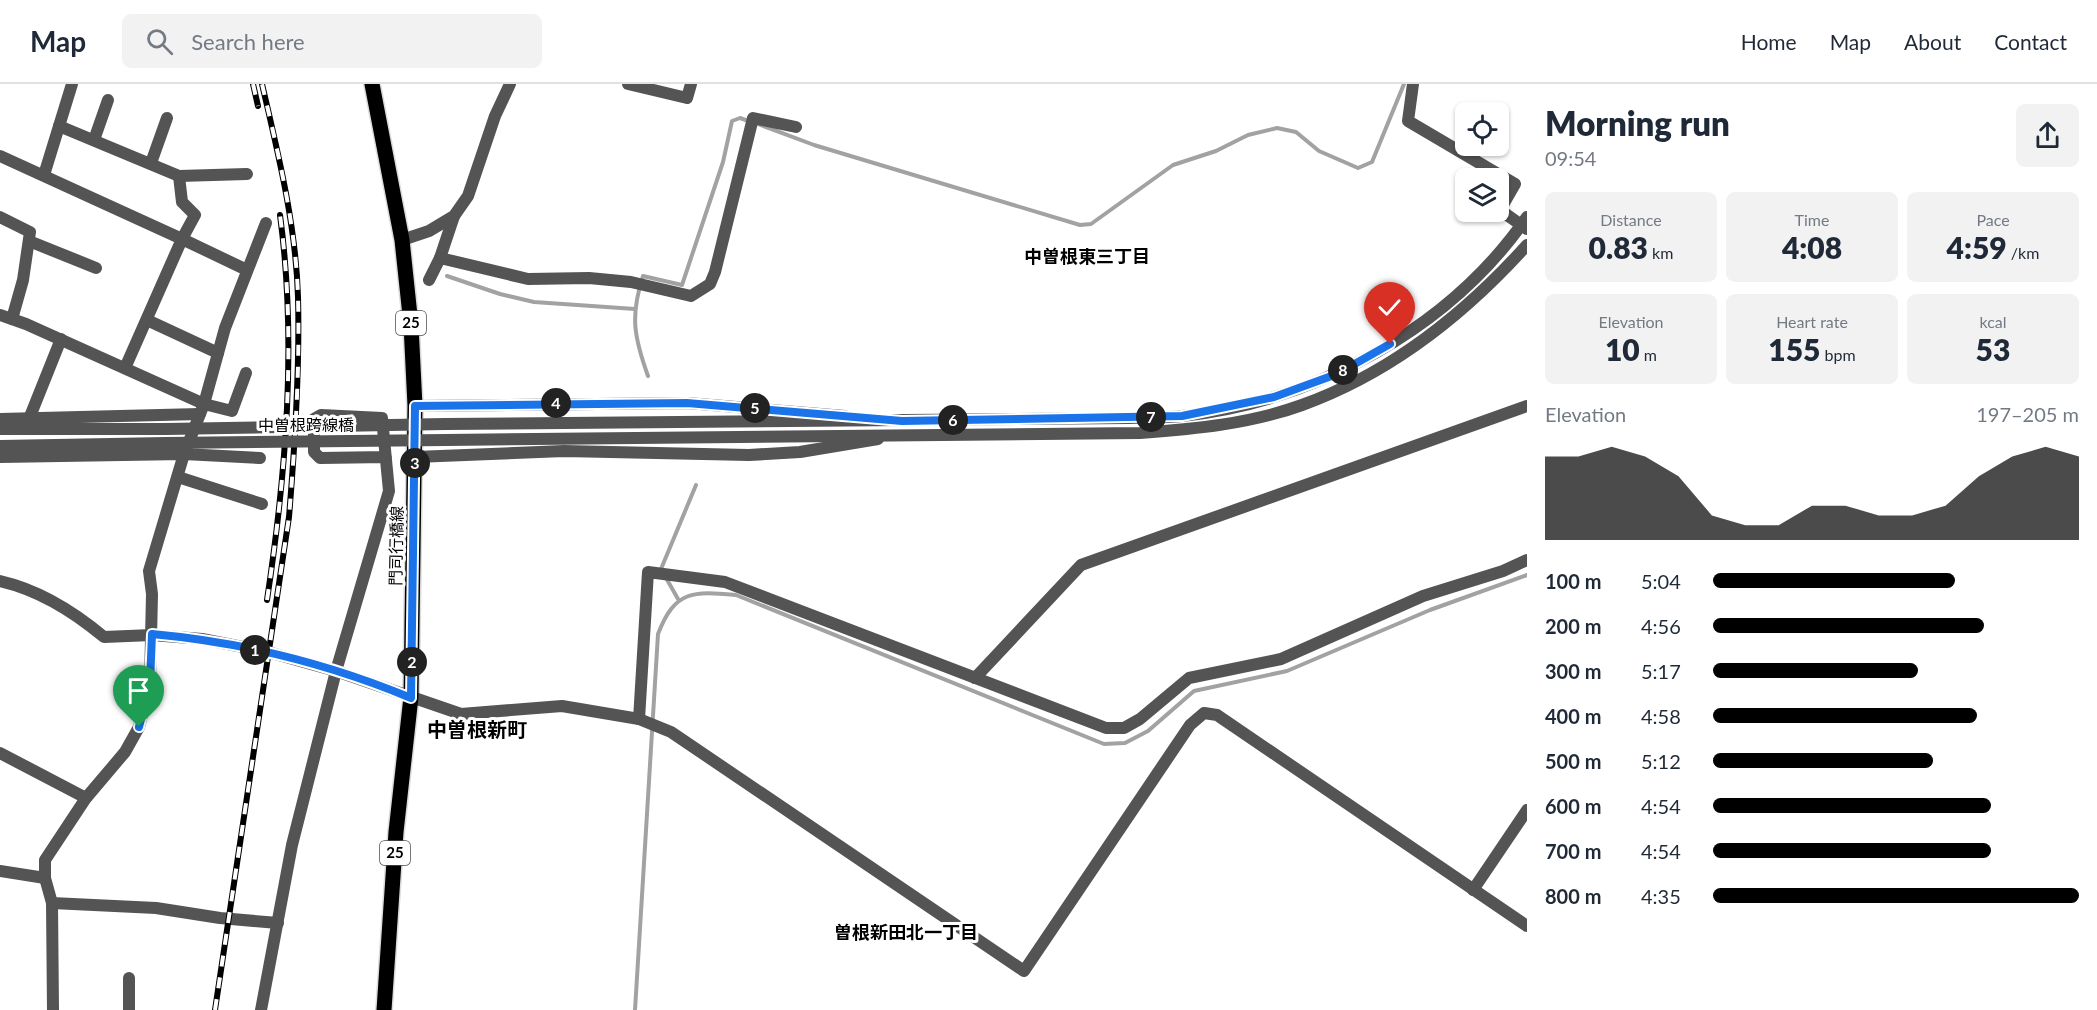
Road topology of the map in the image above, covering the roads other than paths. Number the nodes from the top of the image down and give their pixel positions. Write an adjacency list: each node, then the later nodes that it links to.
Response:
1 (72, 84): 9 (street)
2 (372, 84): 22 (main road, 門司行橋線 / 25)
3 (510, 84): 17 (street)
4 (628, 84): 5 (street)
5 (691, 84)
6 (1410, 86): 20 (street)
7 (108, 100): 11 (street)
8 (167, 118): 13 (street)
9 (59, 126): 11 (street); 15 (street)
10 (795, 127): 25 (street)
11 (94, 140): 13 (street)
12 (0, 156): 15 (street)
13 (151, 163): 16 (street)
14 (247, 174): 16 (street)
15 (44, 175): 21 (street)
16 (179, 176): 21 (street)
17 (454, 216): 22 (street); 25 (street)
18 (0, 217): 23 (street)
19 (266, 223): 27 (street)
20 (1525, 224): 40 (street)
21 (182, 238): 27 (street); 30 (street)
22 (402, 240): 35 (main road, 門司行橋線 / 25)
23 (29, 241): 26 (street); 29 (street)
24 (1527, 245): 42 (street)
25 (440, 258): 28 (street)
26 (96, 268)
27 (247, 270): 32 (street)
28 (429, 280)
29 (3, 316): 31 (street)
30 (147, 320): 32 (street); 33 (street)
31 (61, 339): 33 (street); 39 (street)
32 (218, 353): 37 (street)
33 (125, 368): 37 (street)
34 (246, 373): 37 (street)
35 (415, 406): 40 (street); 45 (main road, 門司行橋線 / 25)
36 (1527, 406): 55 (street)
37 (202, 409): 39 (street); 44 (street)
38 (0, 419): 39 (street)
39 (29, 419)
40 (902, 421): 41 (street, 中曽根跨線橋, bridge)
41 (0, 429)
42 (900, 436): 43 (street, 中曽根跨線橋, bridge); 45 (street)
43 (0, 446)
44 (184, 454): 46 (street); 47 (street); 49 (street)
45 (416, 456): 56 (main road, 門司行橋線 / 25)
46 (0, 458)
47 (260, 458)
48 (386, 458): 48 (street); 54 (street)
49 (178, 477): 50 (street); 53 (street)
50 (262, 504)
51 (1527, 560): 55 (street)
52 (0, 581): 53 (street)
53 (152, 634): 54 (street); 59 (street)
54 (336, 671): 56 (street); 65 (street)
55 (975, 678): 57 (street)
56 (411, 698): 57 (street); 71 (main road, 門司行橋線 / 25)
57 (641, 720): 63 (street)
58 (0, 753): 59 (street)
59 (86, 798): 62 (street)
60 (1527, 810): 63 (street)
61 (0, 871): 62 (street)
62 (45, 878): 64 (street)
63 (1473, 890): 66 (street)
64 (52, 903): 65 (street); 68 (street)
65 (278, 923): 70 (street)
66 (1527, 926)
67 (129, 978): 69 (street)
68 (52, 1010)
69 (129, 1010)
70 (261, 1010)
71 (384, 1010)

